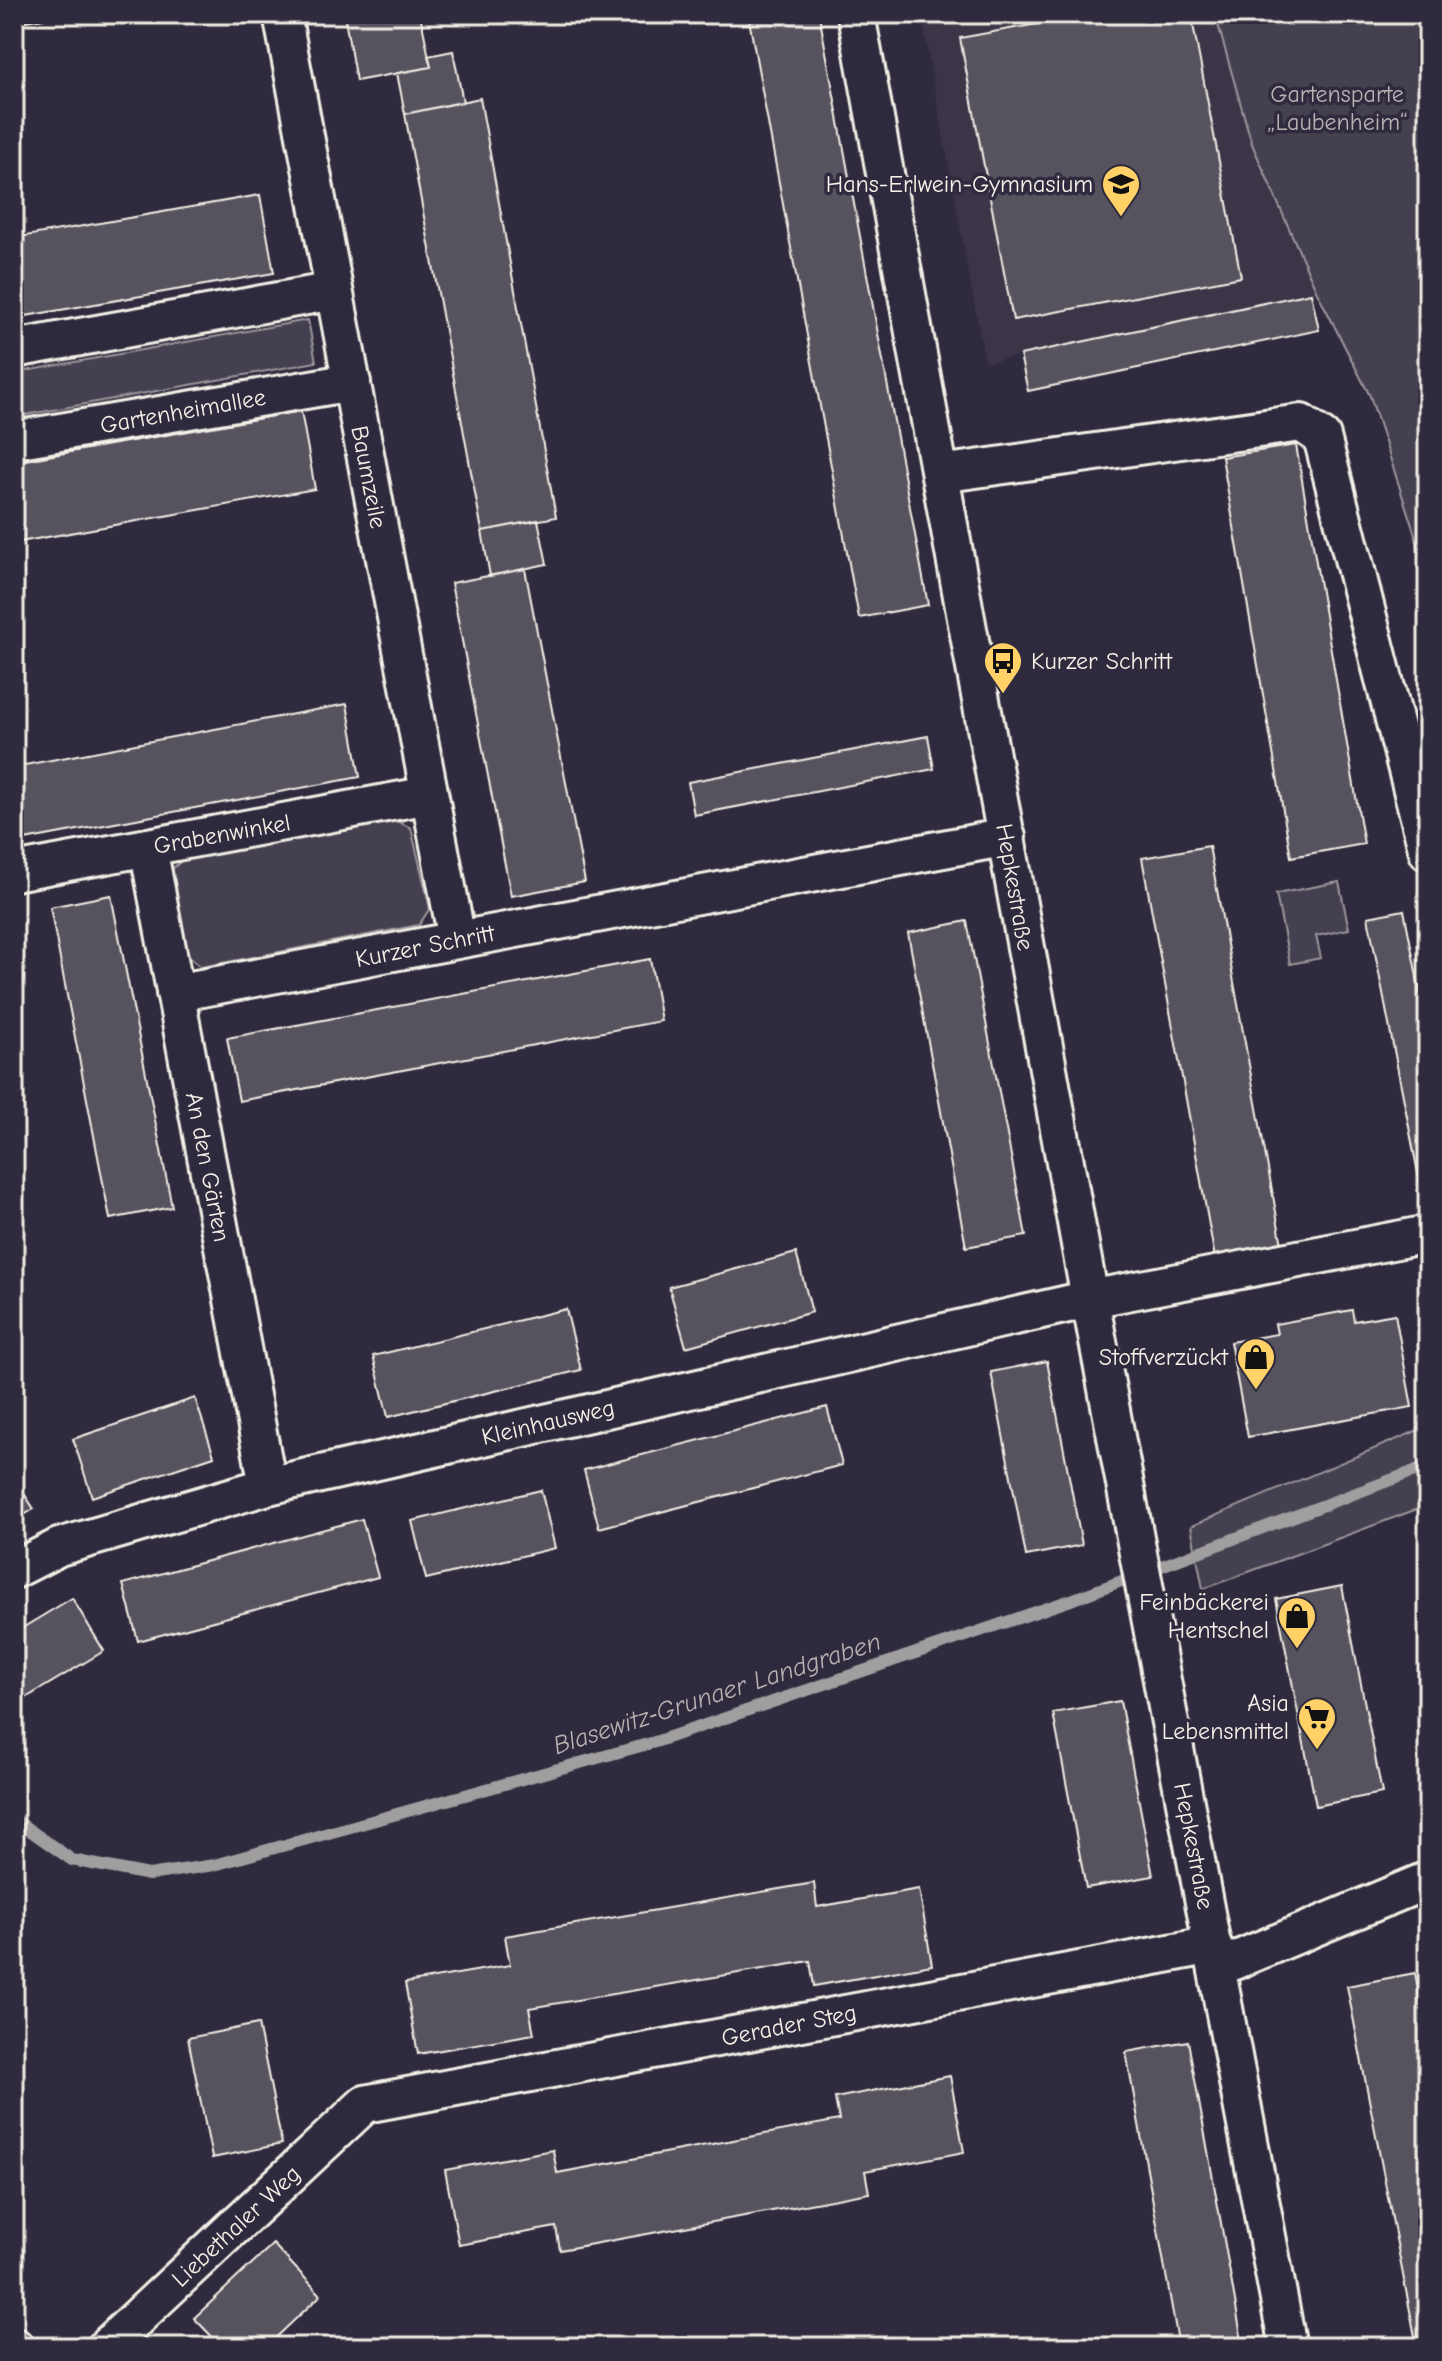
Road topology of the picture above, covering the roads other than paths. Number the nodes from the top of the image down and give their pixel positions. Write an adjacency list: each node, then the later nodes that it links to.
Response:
1 (282, 14): 3 (street, Baumzeile)
2 (856, 14): 7 (street, Hepkestraße)
3 (334, 291): 4 (street); 5 (street, Baumzeile)
4 (14, 349)
5 (352, 382): 6 (street, Gartenheimallee); 8 (street, Baumzeile)
6 (14, 440)
7 (940, 474): 9 (street, Hepkestraße); 11 (street)
8 (429, 795): 10 (street, Grabenwinkel); 13 (street, Baumzeile)
9 (1007, 837): 13 (street, Kurzer Schritt); 16 (street, Hepkestraße)
10 (148, 847): 12 (street, Grabenwinkel); 14 (street, An den Gärten)
11 (1428, 852)
12 (14, 872)
13 (457, 940): 14 (street, Kurzer Schritt)
14 (175, 993): 17 (street, An den Gärten)
15 (1428, 1234): 16 (street)
16 (1090, 1299): 17 (street, Kleinhausweg); 20 (street, Hepkestraße)
17 (268, 1486): 18 (street, Kleinhausweg)
18 (14, 1570)
19 (1427, 1885): 20 (street, Gerader Steg)
20 (1215, 1956): 21 (street, Gerader Steg); 23 (street, Hepkestraße)
21 (365, 2104): 22 (street, Liebethaler Weg)
22 (106, 2347)
23 (1288, 2347)

